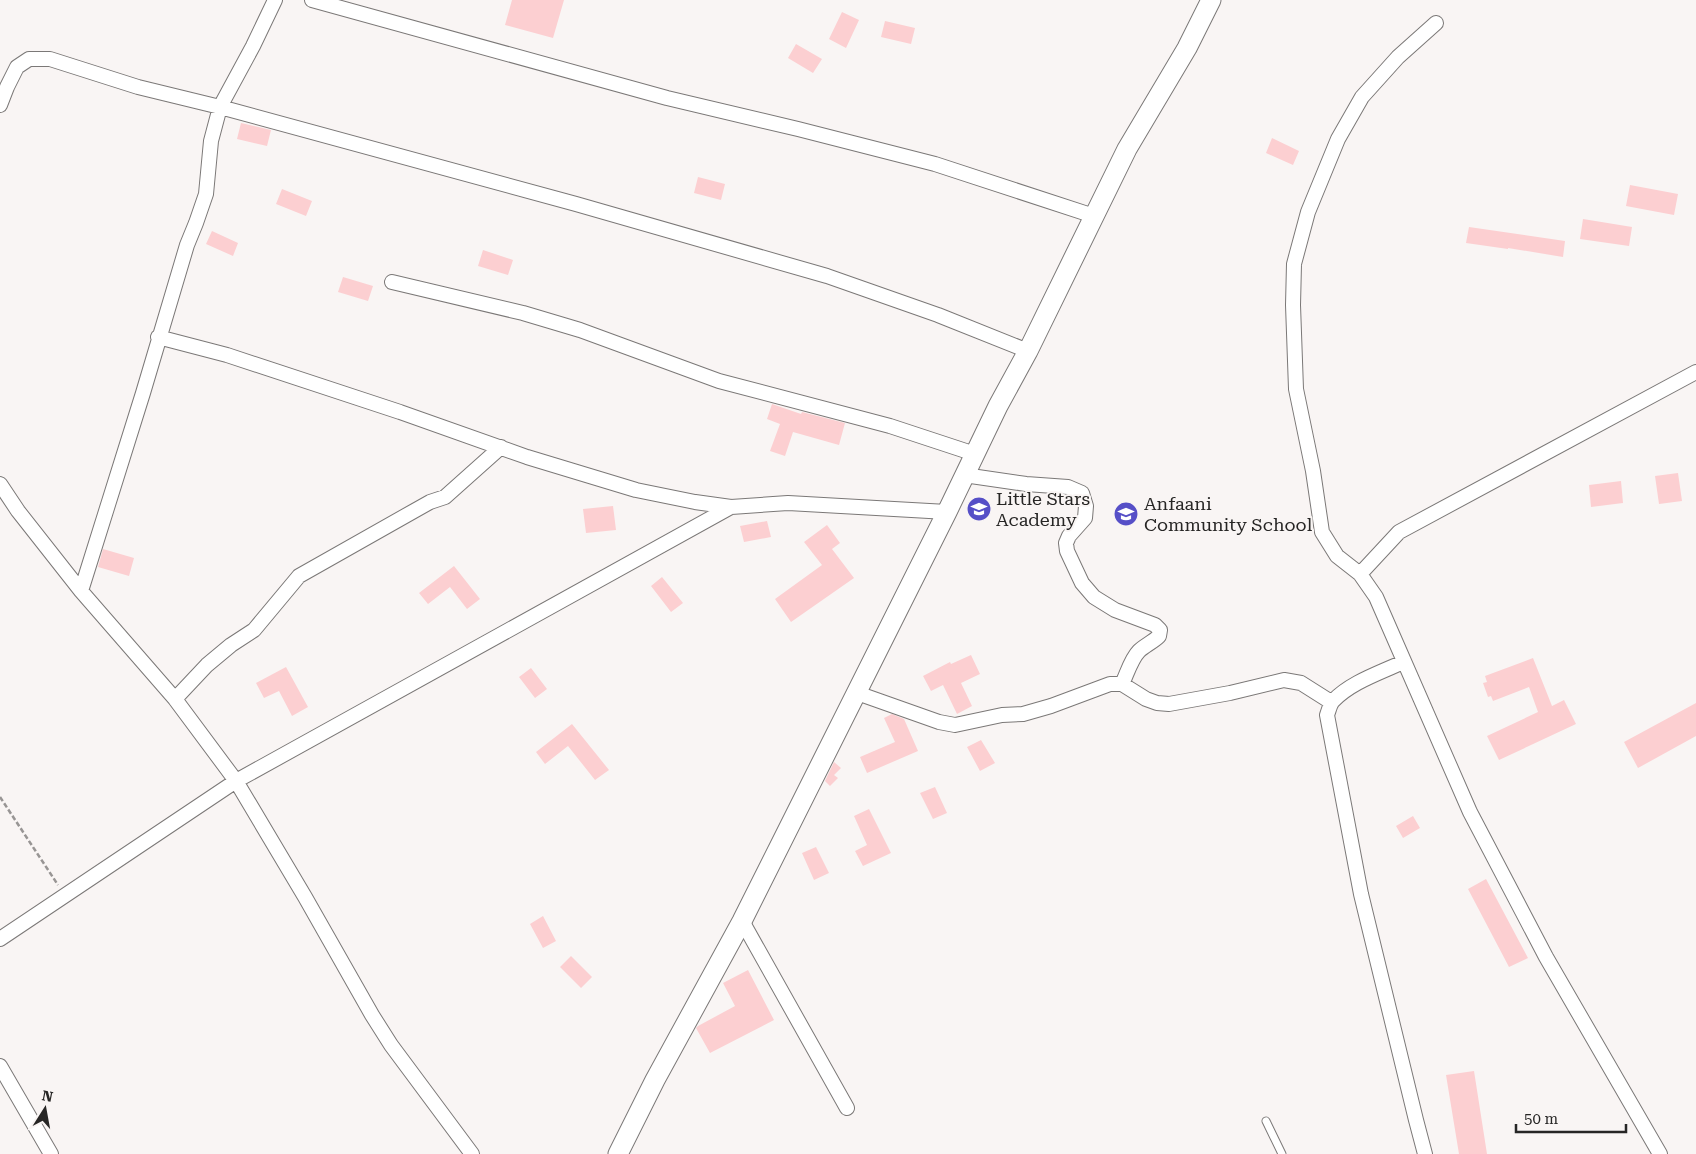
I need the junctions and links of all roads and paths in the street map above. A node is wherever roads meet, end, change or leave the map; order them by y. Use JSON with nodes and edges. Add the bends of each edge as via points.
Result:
{"nodes":[{"id":1,"x":275,"y":0,"type":"edge"},
{"id":2,"x":312,"y":0,"type":"edge"},
{"id":3,"x":1211,"y":0,"type":"edge"},
{"id":4,"x":1436,"y":23,"type":"dead end"},
{"id":5,"x":0,"y":105,"type":"edge"},
{"id":6,"x":220,"y":107,"type":"junction"},
{"id":7,"x":1094,"y":216,"type":"junction"},
{"id":8,"x":392,"y":282,"type":"dead end"},
{"id":9,"x":158,"y":337,"type":"junction"},
{"id":10,"x":1028,"y":351,"type":"junction"},
{"id":11,"x":1696,"y":372,"type":"edge"},
{"id":12,"x":501,"y":447,"type":"junction"},
{"id":13,"x":974,"y":454,"type":"junction"},
{"id":14,"x":964,"y":475,"type":"junction"},
{"id":15,"x":0,"y":484,"type":"edge"},
{"id":16,"x":731,"y":507,"type":"junction"},
{"id":17,"x":947,"y":512,"type":"junction"},
{"id":18,"x":1360,"y":574,"type":"junction"},
{"id":19,"x":81,"y":591,"type":"junction"},
{"id":20,"x":1403,"y":662,"type":"junction"},
{"id":21,"x":1122,"y":684,"type":"junction"},
{"id":22,"x":857,"y":693,"type":"junction"},
{"id":23,"x":175,"y":699,"type":"junction"},
{"id":24,"x":1331,"y":702,"type":"junction"},
{"id":25,"x":236,"y":781,"type":"junction"},
{"id":26,"x":0,"y":797,"type":"edge"},
{"id":27,"x":65,"y":896,"type":"junction"},
{"id":28,"x":742,"y":921,"type":"junction"},
{"id":29,"x":0,"y":939,"type":"edge"},
{"id":30,"x":0,"y":1066,"type":"edge"},
{"id":31,"x":847,"y":1108,"type":"dead end"},
{"id":32,"x":1266,"y":1121,"type":"dead end"},
{"id":33,"x":51,"y":1154,"type":"edge"},
{"id":34,"x":472,"y":1154,"type":"edge"},
{"id":35,"x":618,"y":1154,"type":"edge"},
{"id":36,"x":1282,"y":1154,"type":"edge"},
{"id":37,"x":1426,"y":1154,"type":"edge"},
{"id":38,"x":1660,"y":1154,"type":"edge"}],
"edges":[{"from":1,"to":6,"type":"street"},
{"from":2,"to":7,"type":"street","via":[[667,98],[935,164]]},
{"from":3,"to":7,"type":"street","via":[[1187,48],[1126,149]]},
{"from":4,"to":18,"type":"street","via":[[1398,57],[1362,97],[1338,138],[1308,212],[1294,264],[1296,389],[1322,532],[1337,556]]},
{"from":5,"to":6,"type":"street","via":[[17,68],[29,59],[50,59],[138,87]]},
{"from":6,"to":9,"type":"street","via":[[211,141],[206,194]]},
{"from":6,"to":10,"type":"street","via":[[827,276]]},
{"from":7,"to":10,"type":"street"},
{"from":8,"to":13,"type":"street","via":[[523,313],[589,333],[719,381],[890,426]]},
{"from":9,"to":12,"type":"street","via":[[227,355]]},
{"from":9,"to":19,"type":"street"},
{"from":10,"to":13,"type":"street"},
{"from":11,"to":18,"type":"street","via":[[1399,532]]},
{"from":12,"to":16,"type":"street","via":[[636,490]]},
{"from":12,"to":23,"type":"street","via":[[445,497],[430,502],[299,576],[254,630],[207,665]]},
{"from":13,"to":14,"type":"street"},
{"from":14,"to":17,"type":"street"},
{"from":14,"to":21,"type":"street","via":[[1068,487],[1082,493],[1085,518],[1066,543],[1082,583],[1094,597],[1115,610],[1156,625],[1160,630],[1151,644],[1140,650]]},
{"from":15,"to":19,"type":"street"},
{"from":16,"to":17,"type":"street","via":[[788,503]]},
{"from":16,"to":25,"type":"street"},
{"from":17,"to":22,"type":"street"},
{"from":18,"to":20,"type":"street","via":[[1376,597]]},
{"from":19,"to":23,"type":"street"},
{"from":20,"to":24,"type":"street","via":[[1358,683]]},
{"from":20,"to":38,"type":"street","via":[[1470,812],[1546,957]]},
{"from":21,"to":22,"type":"street","via":[[1110,684],[1023,714],[955,725]]},
{"from":21,"to":24,"type":"street","via":[[1146,700],[1169,704],[1284,680],[1301,683]]},
{"from":22,"to":28,"type":"street"},
{"from":23,"to":25,"type":"street"},
{"from":24,"to":37,"type":"street","via":[[1327,715],[1361,894]]},
{"from":25,"to":27,"type":"street"},
{"from":25,"to":34,"type":"street","via":[[372,1016]]},
{"from":26,"to":27,"type":"path"},
{"from":27,"to":29,"type":"street"},
{"from":28,"to":31,"type":"street"},
{"from":28,"to":35,"type":"street","via":[[654,1080]]},
{"from":30,"to":33,"type":"street"},
{"from":32,"to":36,"type":"lane"}]}
